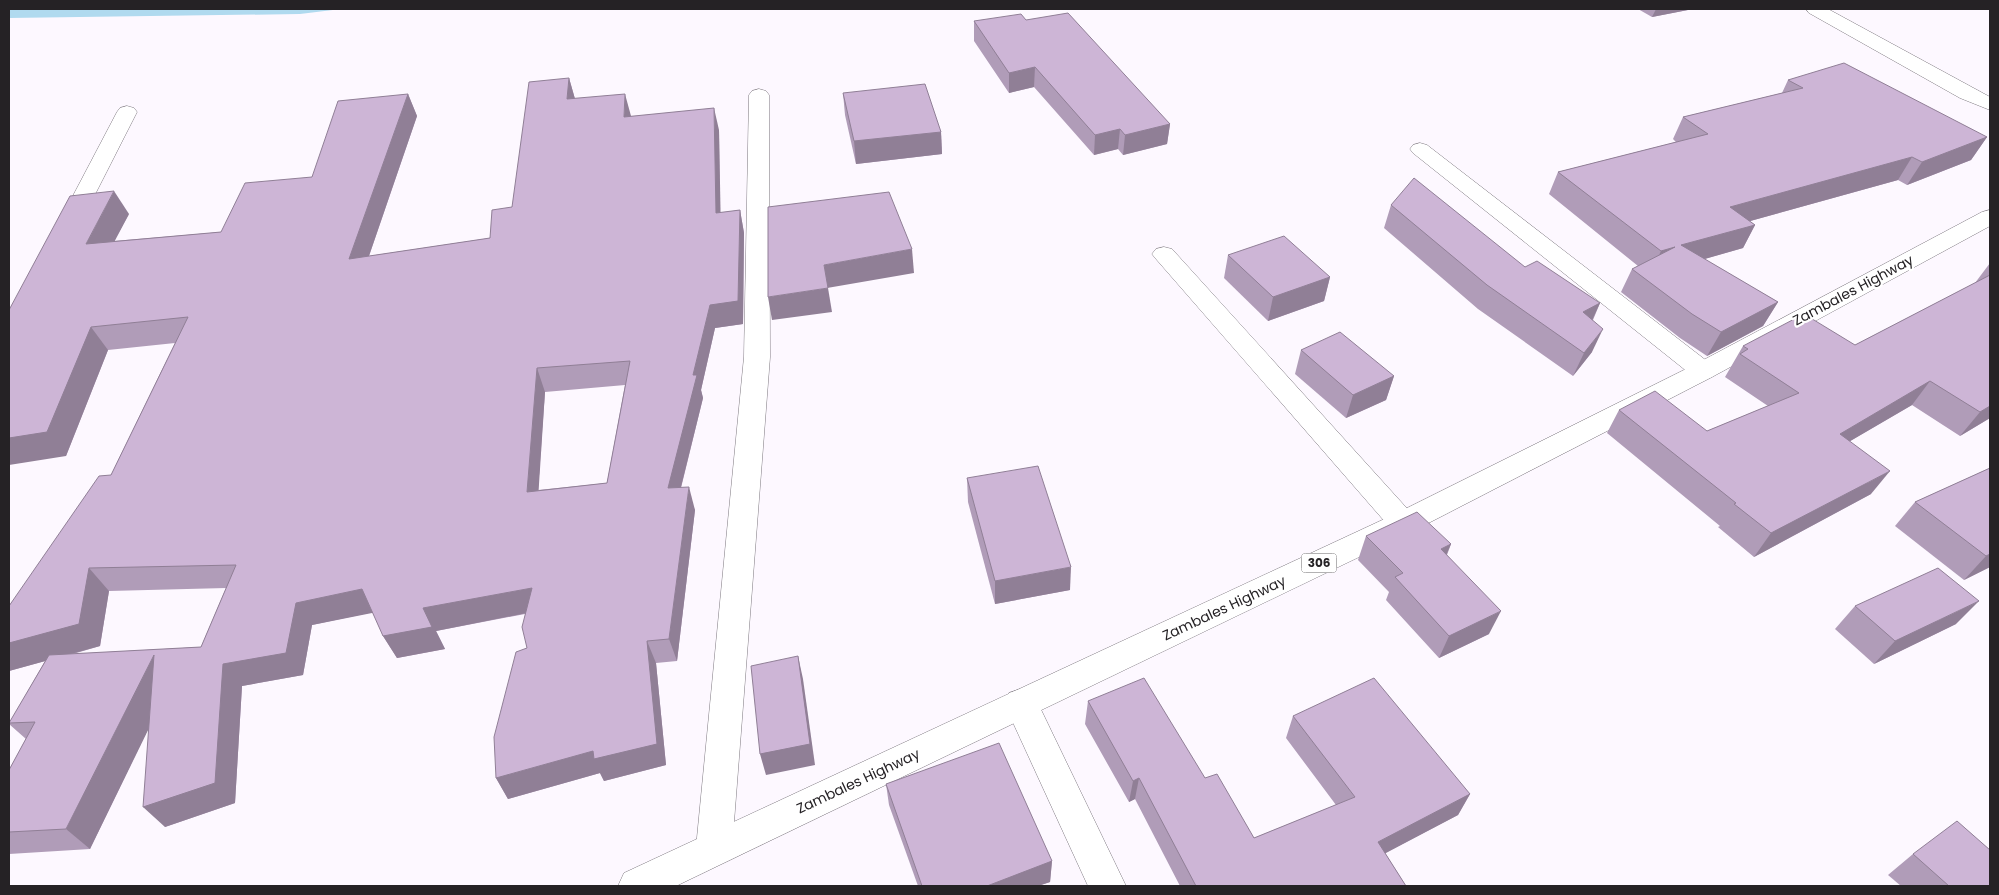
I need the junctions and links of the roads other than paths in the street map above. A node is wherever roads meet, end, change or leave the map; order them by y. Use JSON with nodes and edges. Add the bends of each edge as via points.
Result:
{"nodes":[{"id":1,"x":1815,"y":9,"type":"edge"},
{"id":2,"x":759,"y":95,"type":"dead end"},
{"id":3,"x":1990,"y":104,"type":"edge"},
{"id":4,"x":127,"y":112,"type":"dead end"},
{"id":5,"x":1420,"y":148,"type":"dead end"},
{"id":6,"x":1990,"y":217,"type":"edge"},
{"id":7,"x":59,"y":244,"type":"edge"},
{"id":8,"x":1164,"y":254,"type":"dead end"},
{"id":9,"x":1703,"y":371,"type":"junction"},
{"id":10,"x":1403,"y":523,"type":"junction"},
{"id":11,"x":1021,"y":704,"type":"junction"},
{"id":12,"x":714,"y":848,"type":"junction"},
{"id":13,"x":638,"y":886,"type":"edge"},
{"id":14,"x":1107,"y":886,"type":"edge"}],
"edges":[{"from":1,"to":3,"type":"street","via":[[1966,94]]},
{"from":2,"to":12,"type":"street","via":[[757,357]]},
{"from":4,"to":7,"type":"street"},
{"from":5,"to":9,"type":"street"},
{"from":6,"to":9,"type":"street","name":"Zambales Highway","number":"306"},
{"from":8,"to":10,"type":"street"},
{"from":9,"to":10,"type":"street","name":"Zambales Highway","number":"306"},
{"from":10,"to":11,"type":"street","name":"Zambales Highway","number":"306"},
{"from":11,"to":12,"type":"street","name":"Zambales Highway","number":"306"},
{"from":11,"to":14,"type":"street"},
{"from":12,"to":13,"type":"street","name":"Zambales Highway","number":"306"}]}
